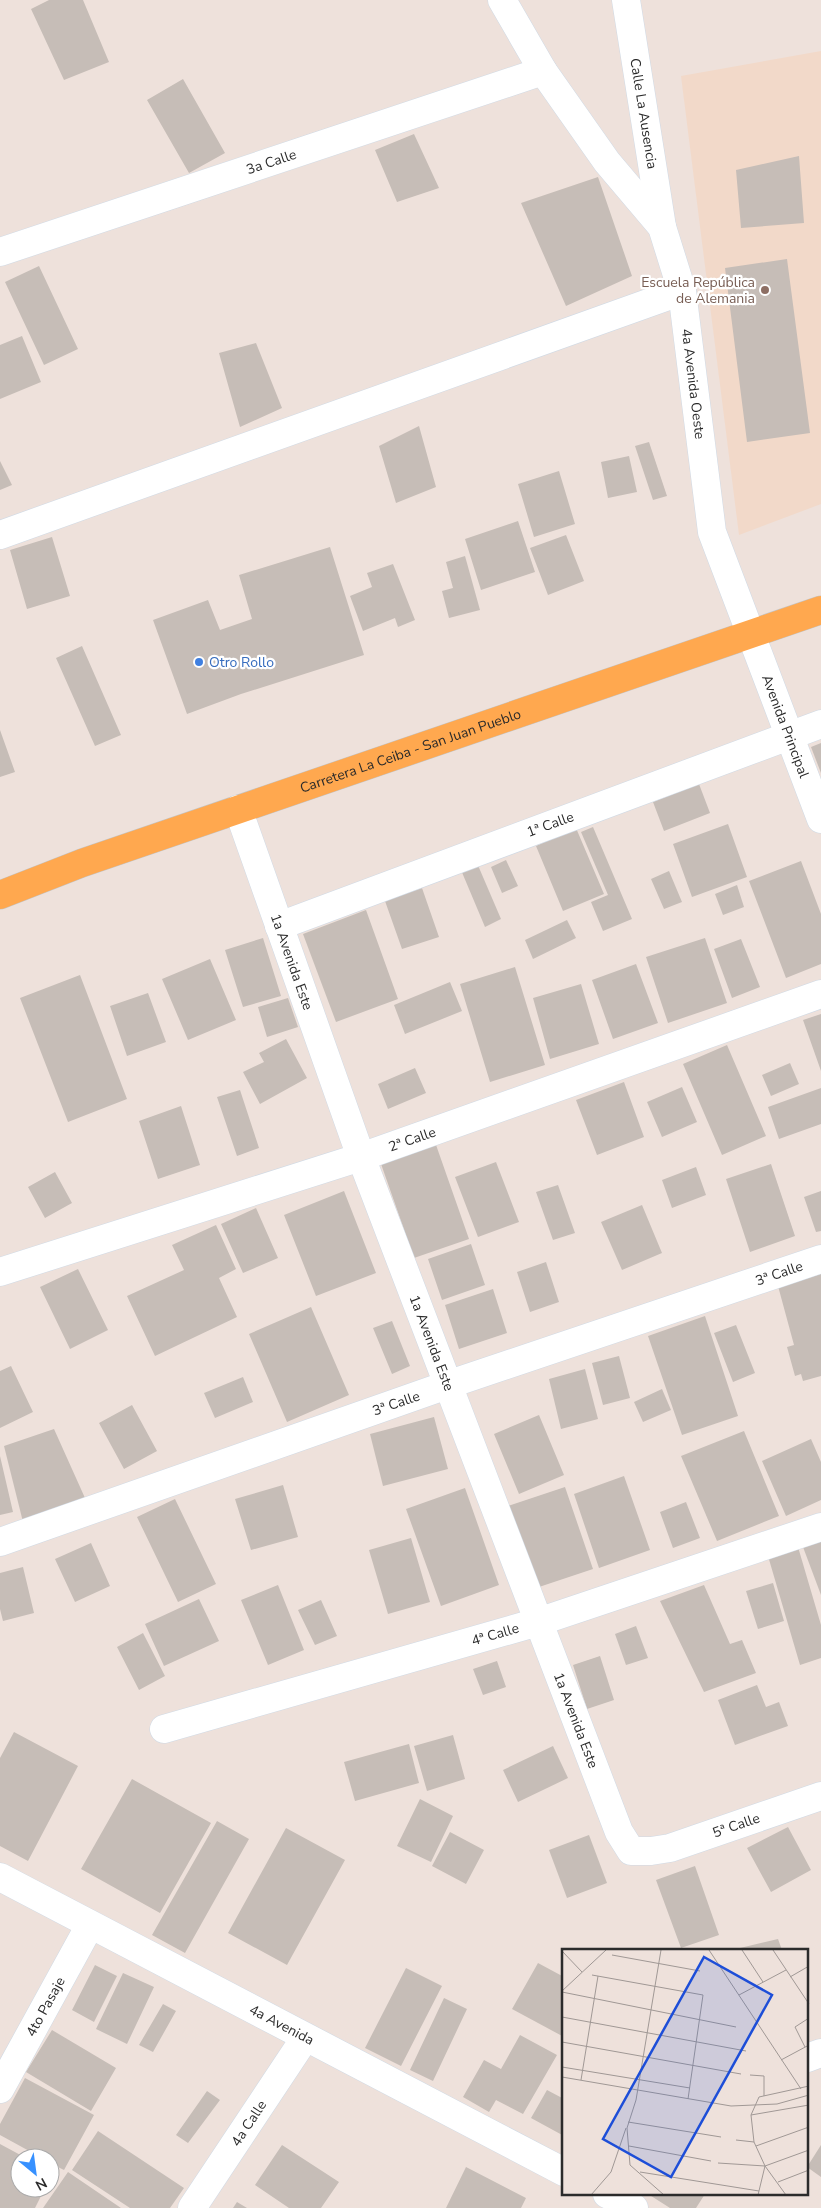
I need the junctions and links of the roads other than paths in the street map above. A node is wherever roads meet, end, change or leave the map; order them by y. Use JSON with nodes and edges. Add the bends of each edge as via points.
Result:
{"nodes":[{"id":1,"x":502,"y":0,"type":"edge"},
{"id":2,"x":626,"y":0,"type":"edge"},
{"id":3,"x":542,"y":71,"type":"junction"},
{"id":4,"x":662,"y":227,"type":"junction"},
{"id":5,"x":0,"y":252,"type":"edge"},
{"id":6,"x":682,"y":291,"type":"junction"},
{"id":7,"x":0,"y":535,"type":"edge"},
{"id":8,"x":821,"y":610,"type":"edge"},
{"id":9,"x":751,"y":634,"type":"junction"},
{"id":10,"x":821,"y":724,"type":"edge"},
{"id":11,"x":788,"y":735,"type":"junction"},
{"id":12,"x":238,"y":809,"type":"junction"},
{"id":13,"x":821,"y":819,"type":"edge"},
{"id":14,"x":0,"y":894,"type":"edge"},
{"id":15,"x":279,"y":926,"type":"junction"},
{"id":16,"x":821,"y":994,"type":"edge"},
{"id":17,"x":361,"y":1157,"type":"junction"},
{"id":18,"x":821,"y":1259,"type":"edge"},
{"id":19,"x":0,"y":1272,"type":"edge"},
{"id":20,"x":447,"y":1385,"type":"junction"},
{"id":21,"x":821,"y":1527,"type":"edge"},
{"id":22,"x":0,"y":1542,"type":"edge"},
{"id":23,"x":538,"y":1622,"type":"junction"},
{"id":24,"x":164,"y":1729,"type":"dead end"},
{"id":25,"x":821,"y":1796,"type":"edge"},
{"id":26,"x":651,"y":1851,"type":"joint"},
{"id":27,"x":0,"y":1877,"type":"edge"},
{"id":28,"x":90,"y":1925,"type":"junction"},
{"id":29,"x":305,"y":2038,"type":"junction"},
{"id":30,"x":821,"y":2053,"type":"edge"},
{"id":31,"x":808,"y":2058,"type":"edge"},
{"id":32,"x":0,"y":2089,"type":"edge"},
{"id":33,"x":562,"y":2171,"type":"edge"},
{"id":34,"x":611,"y":2196,"type":"edge"},
{"id":35,"x":192,"y":2208,"type":"edge"},
{"id":36,"x":634,"y":2208,"type":"edge"}],
"edges":[{"from":1,"to":3,"type":"street","name":"4a Avenida Oeste"},
{"from":2,"to":4,"type":"street","name":"Calle La Ausencia"},
{"from":3,"to":4,"type":"street","name":"4a Avenida Oeste","via":[[607,162]]},
{"from":3,"to":5,"type":"street","name":"3a Calle"},
{"from":4,"to":6,"type":"street","name":"4a Avenida Oeste"},
{"from":6,"to":7,"type":"street"},
{"from":6,"to":9,"type":"street","name":"4a Avenida Oeste","via":[[712,532]]},
{"from":8,"to":9,"type":"main road","name":"Carretera La Ceiba - San Juan Pueblo"},
{"from":9,"to":11,"type":"street","name":"Avenida Principal"},
{"from":9,"to":12,"type":"main road","name":"Carretera La Ceiba - San Juan Pueblo"},
{"from":10,"to":11,"type":"street","name":"1ª Calle"},
{"from":11,"to":13,"type":"street","name":"Avenida Principal"},
{"from":11,"to":15,"type":"street","name":"1ª Calle"},
{"from":12,"to":14,"type":"main road","name":"Carretera La Ceiba - San Juan Pueblo"},
{"from":12,"to":15,"type":"street","name":"1a Avenida Este"},
{"from":15,"to":17,"type":"street","name":"1a Avenida Este"},
{"from":16,"to":17,"type":"street","name":"2ª Calle"},
{"from":17,"to":19,"type":"street","name":"2ª Calle"},
{"from":17,"to":20,"type":"street","name":"1a Avenida Este"},
{"from":18,"to":20,"type":"street","name":"3ª Calle"},
{"from":20,"to":22,"type":"street","name":"3ª Calle"},
{"from":20,"to":23,"type":"street","name":"1a Avenida Este"},
{"from":21,"to":23,"type":"street","name":"4ª Calle"},
{"from":23,"to":24,"type":"street","name":"4ª Calle"},
{"from":23,"to":26,"type":"street","name":"1a Avenida Este","via":[[619,1832],[631,1851]]},
{"from":25,"to":26,"type":"street","name":"5ª Calle","via":[[670,1848]]},
{"from":27,"to":28,"type":"street","name":"4a Avenida"},
{"from":28,"to":29,"type":"street","name":"4a Avenida"},
{"from":28,"to":32,"type":"street","name":"4to Pasaje"},
{"from":29,"to":33,"type":"street","name":"4a Avenida"},
{"from":29,"to":35,"type":"street","name":"4a Calle"},
{"from":30,"to":31,"type":"street"},
{"from":34,"to":36,"type":"street"}]}
